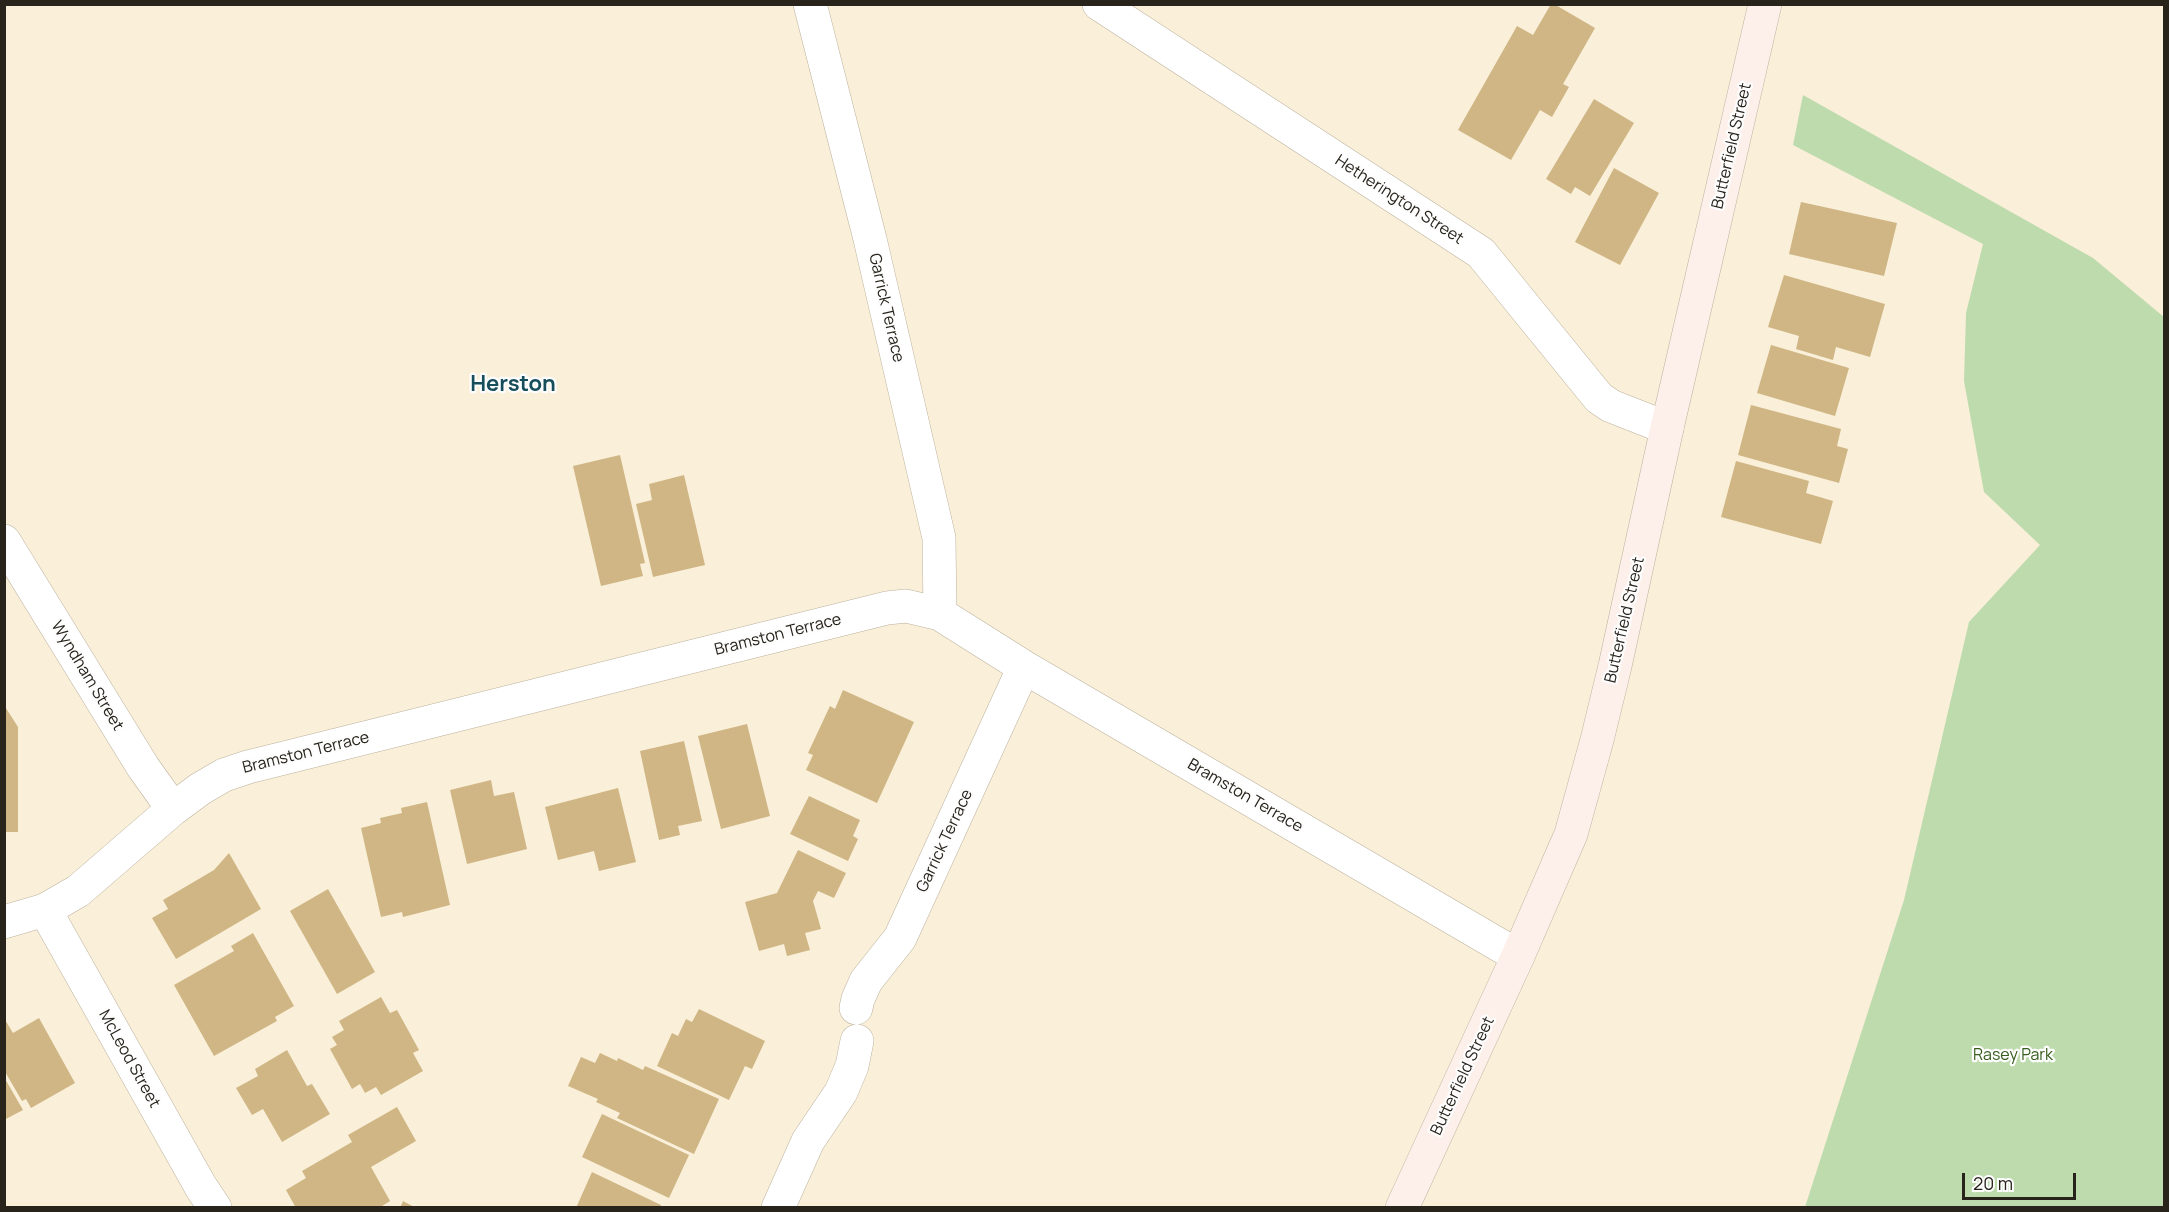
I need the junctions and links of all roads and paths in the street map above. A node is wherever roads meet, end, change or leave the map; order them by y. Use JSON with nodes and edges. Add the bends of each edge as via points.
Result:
{"nodes":[{"id":1,"x":810,"y":4,"type":"edge"},
{"id":2,"x":1099,"y":4,"type":"edge"},
{"id":3,"x":1765,"y":4,"type":"edge"},
{"id":4,"x":1667,"y":428,"type":"junction"},
{"id":5,"x":4,"y":541,"type":"edge"},
{"id":6,"x":940,"y":614,"type":"junction"},
{"id":7,"x":1024,"y":667,"type":"junction"},
{"id":8,"x":173,"y":808,"type":"junction"},
{"id":9,"x":45,"y":910,"type":"junction"},
{"id":10,"x":4,"y":922,"type":"edge"},
{"id":11,"x":1518,"y":956,"type":"junction"},
{"id":12,"x":856,"y":1008,"type":"dead end"},
{"id":13,"x":857,"y":1041,"type":"dead end"},
{"id":14,"x":215,"y":1208,"type":"edge"},
{"id":15,"x":778,"y":1208,"type":"edge"},
{"id":16,"x":1402,"y":1208,"type":"edge"}],
"edges":[{"from":1,"to":6,"type":"street","name":"Garrick Terrace","via":[[870,239],[939,538]]},
{"from":2,"to":4,"type":"street","name":"Hetherington Street","via":[[1481,253],[1599,398]]},
{"from":3,"to":4,"type":"street","name":"Butterfield Street"},
{"from":4,"to":11,"type":"street","name":"Butterfield Street","via":[[1582,796],[1571,834]]},
{"from":5,"to":8,"type":"street","name":"Wyndham Street","via":[[143,767]]},
{"from":6,"to":7,"type":"street","name":"Bramston Terrace"},
{"from":6,"to":8,"type":"street","name":"Bramston Terrace","via":[[906,606],[887,608],[248,767],[224,775]]},
{"from":7,"to":11,"type":"street","name":"Bramston Terrace"},
{"from":7,"to":12,"type":"street","name":"Garrick Terrace","via":[[900,938],[866,981]]},
{"from":8,"to":9,"type":"street","name":"Bramston Terrace","via":[[78,891]]},
{"from":9,"to":10,"type":"street","name":"Bramston Terrace"},
{"from":9,"to":14,"type":"street","name":"McLeod Street"},
{"from":11,"to":16,"type":"street","name":"Butterfield Street"},
{"from":13,"to":15,"type":"street","via":[[841,1092],[808,1141]]}]}
